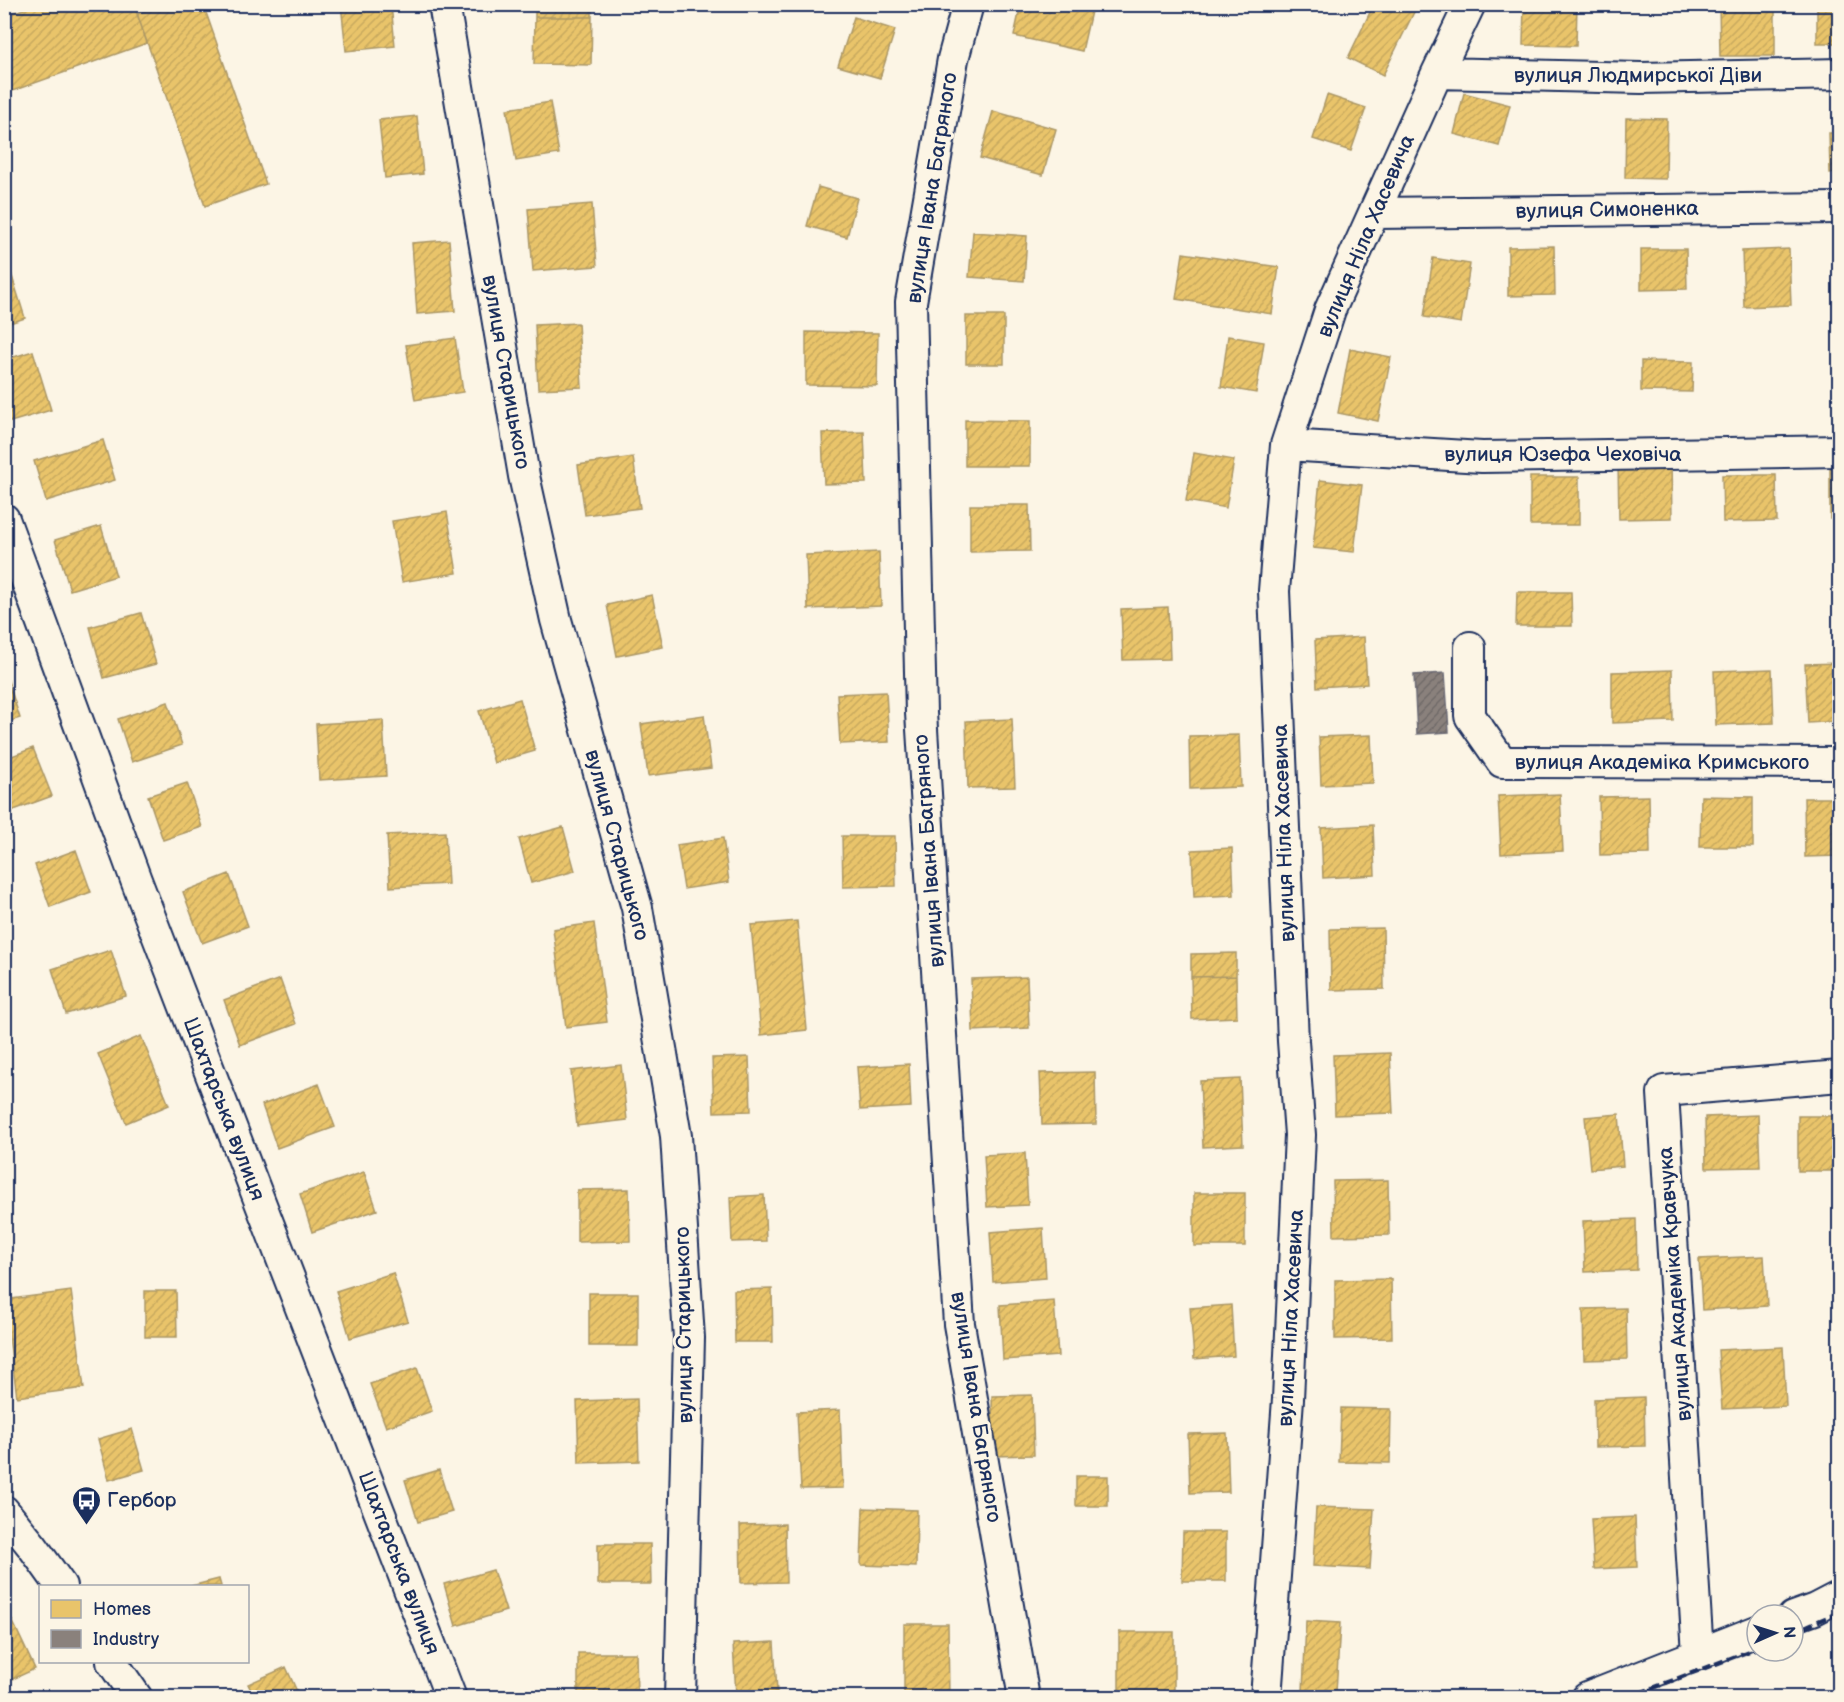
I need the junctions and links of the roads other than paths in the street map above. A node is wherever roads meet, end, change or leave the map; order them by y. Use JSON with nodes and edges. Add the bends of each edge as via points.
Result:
{"nodes":[{"id":1,"x":444,"y":4,"type":"edge"},
{"id":2,"x":968,"y":4,"type":"edge"},
{"id":3,"x":1470,"y":4,"type":"edge"},
{"id":4,"x":1437,"y":73,"type":"junction"},
{"id":5,"x":1839,"y":74,"type":"edge"},
{"id":6,"x":1839,"y":208,"type":"edge"},
{"id":7,"x":1375,"y":213,"type":"junction"},
{"id":8,"x":1286,"y":445,"type":"junction"},
{"id":9,"x":1839,"y":451,"type":"edge"},
{"id":10,"x":4,"y":519,"type":"edge"},
{"id":11,"x":1470,"y":647,"type":"dead end"},
{"id":12,"x":1839,"y":763,"type":"edge"},
{"id":13,"x":1839,"y":1076,"type":"edge"},
{"id":14,"x":4,"y":1511,"type":"edge"},
{"id":15,"x":60,"y":1585,"type":"edge"},
{"id":16,"x":1839,"y":1596,"type":"edge"},
{"id":17,"x":1805,"y":1613,"type":"edge"},
{"id":18,"x":1745,"y":1636,"type":"edge"},
{"id":19,"x":1698,"y":1654,"type":"junction"},
{"id":20,"x":113,"y":1663,"type":"edge"},
{"id":21,"x":136,"y":1698,"type":"edge"},
{"id":22,"x":451,"y":1698,"type":"edge"},
{"id":23,"x":680,"y":1698,"type":"edge"},
{"id":24,"x":1024,"y":1698,"type":"edge"},
{"id":25,"x":1266,"y":1698,"type":"edge"},
{"id":26,"x":1587,"y":1698,"type":"edge"}],
"edges":[{"from":1,"to":23,"type":"street","name":"вулиця Старицького","via":[[524,476],[556,620],[637,908],[676,1136],[688,1338]]},
{"from":2,"to":24,"type":"street","name":"вулиця Івана Багряного","via":[[953,59],[911,302],[921,713],[959,1324]]},
{"from":3,"to":4,"type":"street","name":"вулиця Ніла Хасевича"},
{"from":4,"to":5,"type":"street","name":"вулиця Людмирської Діви","via":[[1641,78]]},
{"from":4,"to":7,"type":"street","name":"вулиця Ніла Хасевича"},
{"from":6,"to":7,"type":"street","name":"вулиця Симоненка"},
{"from":7,"to":8,"type":"street","name":"вулиця Ніла Хасевича","via":[[1330,310]]},
{"from":8,"to":9,"type":"street","name":"вулиця Юзефа Чеховіча","via":[[1482,457]]},
{"from":8,"to":25,"type":"street","name":"вулиця Ніла Хасевича","via":[[1274,591],[1300,1135],[1288,1399]]},
{"from":10,"to":22,"type":"street","name":"Шахтарська вулиця","via":[[136,880]]},
{"from":11,"to":12,"type":"street","name":"вулиця Академіка Кримського","via":[[1470,716],[1502,762]]},
{"from":13,"to":19,"type":"street","name":"вулиця Академіка Кравчука","via":[[1663,1093]]},
{"from":14,"to":15,"type":"street"},
{"from":16,"to":17,"type":"street"},
{"from":18,"to":19,"type":"street"},
{"from":19,"to":26,"type":"street"},
{"from":20,"to":21,"type":"street"}]}
